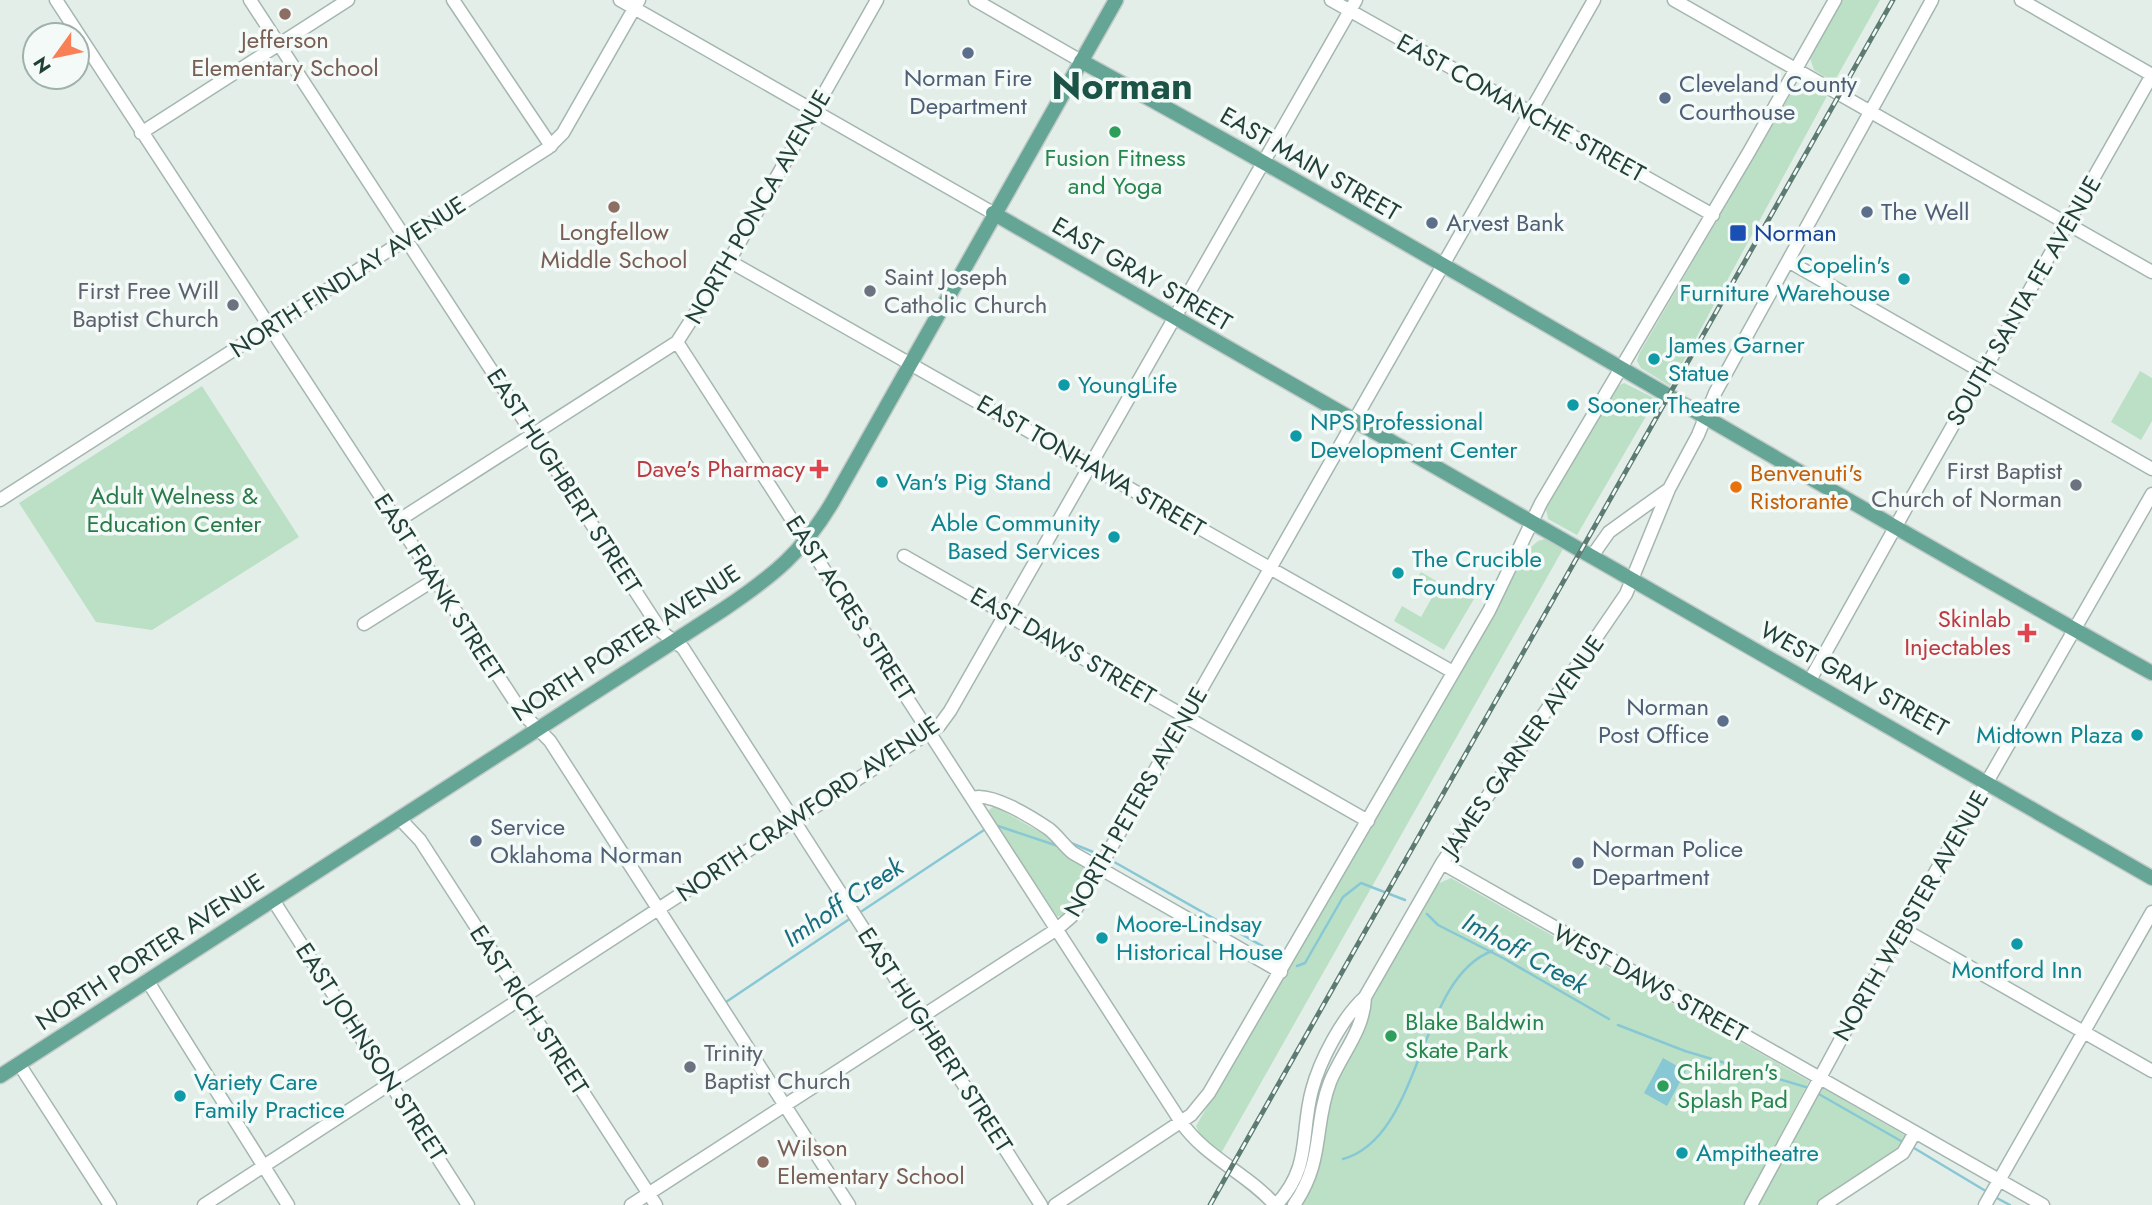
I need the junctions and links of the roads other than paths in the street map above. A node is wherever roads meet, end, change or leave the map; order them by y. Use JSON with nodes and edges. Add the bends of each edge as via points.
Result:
{"nodes":[{"id":1,"x":55,"y":0,"type":"edge"},
{"id":2,"x":250,"y":0,"type":"edge"},
{"id":3,"x":348,"y":0,"type":"edge"},
{"id":4,"x":453,"y":0,"type":"edge"},
{"id":5,"x":620,"y":0,"type":"edge"},
{"id":6,"x":877,"y":0,"type":"edge"},
{"id":7,"x":975,"y":0,"type":"edge"},
{"id":8,"x":1116,"y":0,"type":"edge"},
{"id":9,"x":1331,"y":0,"type":"edge"},
{"id":10,"x":1594,"y":0,"type":"edge"},
{"id":11,"x":1674,"y":0,"type":"edge"},
{"id":12,"x":1835,"y":0,"type":"edge"},
{"id":13,"x":1932,"y":0,"type":"edge"},
{"id":14,"x":2021,"y":0,"type":"edge"},
{"id":15,"x":636,"y":4,"type":"edge"},
{"id":16,"x":1353,"y":6,"type":"edge"},
{"id":17,"x":279,"y":45,"type":"junction"},
{"id":18,"x":1081,"y":61,"type":"junction"},
{"id":19,"x":1797,"y":69,"type":"junction"},
{"id":20,"x":2152,"y":75,"type":"edge"},
{"id":21,"x":814,"y":111,"type":"junction"},
{"id":22,"x":1871,"y":111,"type":"junction"},
{"id":23,"x":1530,"y":113,"type":"junction"},
{"id":24,"x":141,"y":133,"type":"junction"},
{"id":25,"x":551,"y":146,"type":"junction"},
{"id":26,"x":1263,"y":161,"type":"junction"},
{"id":27,"x":993,"y":213,"type":"junction"},
{"id":28,"x":1713,"y":215,"type":"junction"},
{"id":29,"x":2067,"y":223,"type":"junction"},
{"id":30,"x":406,"y":240,"type":"junction"},
{"id":31,"x":730,"y":261,"type":"junction"},
{"id":32,"x":1788,"y":261,"type":"junction"},
{"id":33,"x":1441,"y":267,"type":"junction"},
{"id":34,"x":2152,"y":272,"type":"edge"},
{"id":35,"x":1174,"y":319,"type":"junction"},
{"id":36,"x":269,"y":327,"type":"junction"},
{"id":37,"x":677,"y":342,"type":"junction"},
{"id":38,"x":910,"y":362,"type":"junction"},
{"id":39,"x":1620,"y":369,"type":"junction"},
{"id":40,"x":1982,"y":373,"type":"junction"},
{"id":41,"x":1705,"y":418,"type":"junction"},
{"id":42,"x":1353,"y":421,"type":"junction"},
{"id":43,"x":535,"y":436,"type":"junction"},
{"id":44,"x":1090,"y":466,"type":"junction"},
{"id":45,"x":2152,"y":469,"type":"edge"},
{"id":46,"x":1669,"y":489,"type":"junction"},
{"id":47,"x":2,"y":493,"type":"edge"},
{"id":48,"x":2152,"y":494,"type":"edge"},
{"id":49,"x":1533,"y":521,"type":"junction"},
{"id":50,"x":396,"y":522,"type":"junction"},
{"id":51,"x":1895,"y":526,"type":"junction"},
{"id":52,"x":807,"y":542,"type":"junction"},
{"id":53,"x":904,"y":556,"type":"dead end"},
{"id":54,"x":1592,"y":556,"type":"junction"},
{"id":55,"x":1270,"y":568,"type":"junction"},
{"id":56,"x":434,"y":580,"type":"junction"},
{"id":57,"x":1633,"y":580,"type":"junction"},
{"id":58,"x":1005,"y":613,"type":"junction"},
{"id":59,"x":364,"y":624,"type":"dead end"},
{"id":60,"x":2073,"y":629,"type":"junction"},
{"id":61,"x":673,"y":640,"type":"junction"},
{"id":62,"x":1453,"y":672,"type":"junction"},
{"id":63,"x":2152,"y":673,"type":"edge"},
{"id":64,"x":1810,"y":680,"type":"junction"},
{"id":65,"x":1186,"y":716,"type":"junction"},
{"id":66,"x":537,"y":727,"type":"junction"},
{"id":67,"x":930,"y":733,"type":"junction"},
{"id":68,"x":1988,"y":781,"type":"junction"},
{"id":69,"x":972,"y":798,"type":"junction"},
{"id":70,"x":399,"y":818,"type":"junction"},
{"id":71,"x":795,"y":820,"type":"junction"},
{"id":72,"x":1368,"y":821,"type":"junction"},
{"id":73,"x":1105,"y":860,"type":"junction"},
{"id":74,"x":1442,"y":863,"type":"junction"},
{"id":75,"x":2152,"y":878,"type":"edge"},
{"id":76,"x":273,"y":900,"type":"junction"},
{"id":77,"x":658,"y":909,"type":"junction"},
{"id":78,"x":2152,"y":912,"type":"edge"},
{"id":79,"x":1057,"y":929,"type":"junction"},
{"id":80,"x":1903,"y":929,"type":"junction"},
{"id":81,"x":1281,"y":972,"type":"junction"},
{"id":82,"x":147,"y":980,"type":"junction"},
{"id":83,"x":1365,"y":997,"type":"junction"},
{"id":84,"x":522,"y":999,"type":"junction"},
{"id":85,"x":920,"y":1017,"type":"junction"},
{"id":86,"x":2083,"y":1033,"type":"junction"},
{"id":87,"x":19,"y":1064,"type":"junction"},
{"id":88,"x":2152,"y":1071,"type":"edge"},
{"id":89,"x":0,"y":1076,"type":"edge"},
{"id":90,"x":1819,"y":1079,"type":"junction"},
{"id":91,"x":391,"y":1084,"type":"junction"},
{"id":92,"x":785,"y":1105,"type":"junction"},
{"id":93,"x":1181,"y":1122,"type":"junction"},
{"id":94,"x":1914,"y":1134,"type":"junction"},
{"id":95,"x":263,"y":1166,"type":"junction"},
{"id":96,"x":1991,"y":1194,"type":"edge"},
{"id":97,"x":652,"y":1199,"type":"edge"},
{"id":98,"x":110,"y":1205,"type":"edge"},
{"id":99,"x":204,"y":1205,"type":"edge"},
{"id":100,"x":288,"y":1205,"type":"edge"},
{"id":101,"x":468,"y":1205,"type":"edge"},
{"id":102,"x":631,"y":1205,"type":"edge"},
{"id":103,"x":849,"y":1205,"type":"edge"},
{"id":104,"x":1041,"y":1205,"type":"edge"},
{"id":105,"x":1055,"y":1205,"type":"edge"},
{"id":106,"x":1275,"y":1205,"type":"edge"},
{"id":107,"x":1294,"y":1205,"type":"edge"},
{"id":108,"x":1751,"y":1205,"type":"edge"},
{"id":109,"x":1824,"y":1205,"type":"edge"},
{"id":110,"x":2043,"y":1205,"type":"edge"}],
"edges":[{"from":1,"to":24,"type":"street","name":"EAST FRANK STREET"},
{"from":2,"to":17,"type":"street","name":"EAST HUGHBERT STREET"},
{"from":3,"to":17,"type":"street"},
{"from":4,"to":25,"type":"street"},
{"from":5,"to":15,"type":"street","name":"EAST GRAY STREET"},
{"from":6,"to":21,"type":"street","name":"NORTH PONCA AVENUE"},
{"from":7,"to":18,"type":"street","name":"EAST MAIN STREET"},
{"from":8,"to":18,"type":"main road","name":"NORTH PORTER AVENUE"},
{"from":9,"to":16,"type":"street","name":"EAST COMANCHE STREET"},
{"from":10,"to":23,"type":"street","name":"NORTH PETERS AVENUE"},
{"from":11,"to":19,"type":"street"},
{"from":12,"to":19,"type":"street"},
{"from":13,"to":22,"type":"street","name":"JAMES GARNER AVENUE"},
{"from":14,"to":20,"type":"street"},
{"from":15,"to":21,"type":"street","name":"EAST GRAY STREET"},
{"from":15,"to":25,"type":"street","name":"NORTH FINDLAY AVENUE","via":[[563,133]]},
{"from":16,"to":23,"type":"street","name":"EAST COMANCHE STREET"},
{"from":16,"to":26,"type":"street","name":"NORTH CRAWFORD AVENUE"},
{"from":17,"to":24,"type":"street"},
{"from":17,"to":30,"type":"street","name":"EAST HUGHBERT STREET"},
{"from":18,"to":26,"type":"main road","name":"EAST MAIN STREET"},
{"from":18,"to":27,"type":"main road","name":"NORTH PORTER AVENUE"},
{"from":19,"to":22,"type":"street"},
{"from":19,"to":28,"type":"street"},
{"from":20,"to":29,"type":"street","name":"SOUTH SANTA FE AVENUE"},
{"from":21,"to":27,"type":"street","name":"EAST GRAY STREET"},
{"from":21,"to":31,"type":"street","name":"NORTH PONCA AVENUE"},
{"from":22,"to":29,"type":"street"},
{"from":22,"to":32,"type":"street","name":"JAMES GARNER AVENUE"},
{"from":23,"to":28,"type":"street","name":"EAST COMANCHE STREET"},
{"from":23,"to":33,"type":"street","name":"NORTH PETERS AVENUE"},
{"from":24,"to":36,"type":"street","name":"EAST FRANK STREET"},
{"from":25,"to":30,"type":"street","name":"NORTH FINDLAY AVENUE"},
{"from":26,"to":33,"type":"main road","name":"EAST MAIN STREET"},
{"from":26,"to":35,"type":"street","name":"NORTH CRAWFORD AVENUE"},
{"from":27,"to":35,"type":"main road","name":"EAST GRAY STREET"},
{"from":27,"to":38,"type":"main road","name":"NORTH PORTER AVENUE"},
{"from":28,"to":39,"type":"street"},
{"from":29,"to":34,"type":"street"},
{"from":29,"to":40,"type":"street","name":"SOUTH SANTA FE AVENUE"},
{"from":30,"to":36,"type":"street","name":"NORTH FINDLAY AVENUE"},
{"from":30,"to":43,"type":"street","name":"EAST HUGHBERT STREET"},
{"from":31,"to":37,"type":"street","name":"NORTH PONCA AVENUE"},
{"from":31,"to":38,"type":"street","name":"EAST TONHAWA STREET"},
{"from":32,"to":40,"type":"street"},
{"from":32,"to":41,"type":"street","name":"JAMES GARNER AVENUE"},
{"from":33,"to":39,"type":"main road","name":"EAST MAIN STREET"},
{"from":33,"to":42,"type":"street","name":"NORTH PETERS AVENUE"},
{"from":35,"to":42,"type":"main road","name":"EAST GRAY STREET"},
{"from":35,"to":44,"type":"street","name":"NORTH CRAWFORD AVENUE"},
{"from":36,"to":47,"type":"street","name":"NORTH FINDLAY AVENUE"},
{"from":36,"to":50,"type":"street","name":"EAST FRANK STREET"},
{"from":37,"to":43,"type":"street","name":"NORTH PONCA AVENUE"},
{"from":37,"to":52,"type":"street","name":"EAST ACRES STREET"},
{"from":38,"to":44,"type":"street","name":"EAST TONHAWA STREET"},
{"from":38,"to":52,"type":"main road","name":"NORTH PORTER AVENUE"},
{"from":39,"to":41,"type":"main road","name":"EAST MAIN STREET"},
{"from":39,"to":49,"type":"street"},
{"from":40,"to":45,"type":"street"},
{"from":40,"to":51,"type":"street","name":"SOUTH SANTA FE AVENUE"},
{"from":41,"to":46,"type":"street","name":"JAMES GARNER AVENUE"},
{"from":41,"to":51,"type":"main road","name":"EAST MAIN STREET"},
{"from":42,"to":49,"type":"main road","name":"EAST GRAY STREET"},
{"from":42,"to":55,"type":"street","name":"NORTH PETERS AVENUE"},
{"from":43,"to":50,"type":"street","name":"NORTH PONCA AVENUE"},
{"from":43,"to":61,"type":"street","name":"EAST HUGHBERT STREET","via":[[659,628]]},
{"from":44,"to":55,"type":"street","name":"EAST TONHAWA STREET"},
{"from":44,"to":58,"type":"street","name":"NORTH CRAWFORD AVENUE"},
{"from":46,"to":54,"type":"street","name":"JAMES GARNER AVENUE","via":[[1609,532]]},
{"from":46,"to":57,"type":"street","name":"JAMES GARNER AVENUE"},
{"from":48,"to":60,"type":"street","name":"NORTH WEBSTER AVENUE"},
{"from":49,"to":54,"type":"main road","name":"WEST GRAY STREET"},
{"from":49,"to":62,"type":"street"},
{"from":50,"to":56,"type":"street","name":"EAST FRANK STREET"},
{"from":51,"to":60,"type":"main road","name":"EAST MAIN STREET"},
{"from":51,"to":64,"type":"street","name":"SOUTH SANTA FE AVENUE"},
{"from":52,"to":61,"type":"main road","name":"NORTH PORTER AVENUE","via":[[757,586]]},
{"from":52,"to":67,"type":"street","name":"EAST ACRES STREET"},
{"from":53,"to":58,"type":"street","name":"EAST DAWS STREET"},
{"from":54,"to":57,"type":"main road","name":"WEST GRAY STREET"},
{"from":55,"to":62,"type":"street","name":"EAST TONHAWA STREET"},
{"from":55,"to":65,"type":"street","name":"NORTH PETERS AVENUE"},
{"from":56,"to":59,"type":"street"},
{"from":56,"to":66,"type":"street","name":"EAST FRANK STREET"},
{"from":57,"to":64,"type":"main road","name":"WEST GRAY STREET"},
{"from":57,"to":74,"type":"street","name":"JAMES GARNER AVENUE","via":[[1595,644]]},
{"from":58,"to":65,"type":"street","name":"EAST DAWS STREET"},
{"from":58,"to":67,"type":"street","name":"NORTH CRAWFORD AVENUE","via":[[950,711]]},
{"from":60,"to":63,"type":"main road","name":"EAST MAIN STREET"},
{"from":60,"to":68,"type":"street","name":"NORTH WEBSTER AVENUE"},
{"from":61,"to":66,"type":"main road","name":"NORTH PORTER AVENUE"},
{"from":61,"to":71,"type":"street","name":"EAST HUGHBERT STREET","via":[[683,648]]},
{"from":62,"to":72,"type":"street"},
{"from":64,"to":68,"type":"main road","name":"WEST GRAY STREET"},
{"from":65,"to":72,"type":"street","name":"EAST DAWS STREET"},
{"from":65,"to":73,"type":"street","name":"NORTH PETERS AVENUE"},
{"from":66,"to":70,"type":"main road","name":"NORTH PORTER AVENUE"},
{"from":66,"to":77,"type":"street","name":"EAST FRANK STREET"},
{"from":67,"to":69,"type":"street","name":"EAST ACRES STREET"},
{"from":67,"to":71,"type":"street","name":"NORTH CRAWFORD AVENUE"},
{"from":68,"to":75,"type":"main road","name":"WEST GRAY STREET"},
{"from":68,"to":80,"type":"street","name":"NORTH WEBSTER AVENUE"},
{"from":69,"to":73,"type":"street","via":[[994,799],[1057,836],[1073,853]]},
{"from":69,"to":79,"type":"street","name":"EAST ACRES STREET"},
{"from":70,"to":76,"type":"main road","name":"NORTH PORTER AVENUE"},
{"from":70,"to":84,"type":"street","name":"EAST RICH STREET","via":[[420,840]]},
{"from":71,"to":77,"type":"street","name":"NORTH CRAWFORD AVENUE"},
{"from":71,"to":85,"type":"street","name":"EAST HUGHBERT STREET"},
{"from":72,"to":81,"type":"street"},
{"from":73,"to":79,"type":"street","name":"NORTH PETERS AVENUE","via":[[1072,916]]},
{"from":73,"to":81,"type":"street"},
{"from":74,"to":83,"type":"street","name":"JAMES GARNER AVENUE"},
{"from":74,"to":90,"type":"street","name":"WEST DAWS STREET"},
{"from":76,"to":82,"type":"main road","name":"NORTH PORTER AVENUE"},
{"from":76,"to":91,"type":"street","name":"EAST JOHNSON STREET"},
{"from":77,"to":84,"type":"street","name":"NORTH CRAWFORD AVENUE"},
{"from":77,"to":92,"type":"street","name":"EAST FRANK STREET"},
{"from":78,"to":86,"type":"street"},
{"from":79,"to":85,"type":"street","name":"NORTH PETERS AVENUE"},
{"from":79,"to":93,"type":"street","name":"EAST ACRES STREET"},
{"from":80,"to":86,"type":"street"},
{"from":80,"to":90,"type":"street","name":"NORTH WEBSTER AVENUE"},
{"from":81,"to":93,"type":"street","via":[[1209,1093]]},
{"from":82,"to":87,"type":"main road","name":"NORTH PORTER AVENUE"},
{"from":82,"to":95,"type":"street"},
{"from":83,"to":106,"type":"street","name":"JAMES GARNER AVENUE","via":[[1316,1077],[1301,1166]]},
{"from":83,"to":107,"type":"street","name":"JAMES GARNER AVENUE","via":[[1362,1020],[1326,1097],[1317,1159]]},
{"from":84,"to":91,"type":"street","name":"NORTH CRAWFORD AVENUE"},
{"from":84,"to":97,"type":"street","name":"EAST RICH STREET"},
{"from":85,"to":92,"type":"street","name":"NORTH PETERS AVENUE"},
{"from":85,"to":104,"type":"street","name":"EAST HUGHBERT STREET"},
{"from":86,"to":88,"type":"street"},
{"from":86,"to":96,"type":"street"},
{"from":87,"to":89,"type":"main road","name":"NORTH PORTER AVENUE"},
{"from":87,"to":98,"type":"street"},
{"from":90,"to":94,"type":"street","name":"WEST DAWS STREET"},
{"from":90,"to":108,"type":"street","name":"NORTH WEBSTER AVENUE"},
{"from":91,"to":95,"type":"street","name":"NORTH CRAWFORD AVENUE"},
{"from":91,"to":101,"type":"street","name":"EAST JOHNSON STREET"},
{"from":92,"to":97,"type":"street","name":"NORTH PETERS AVENUE"},
{"from":92,"to":103,"type":"street","name":"EAST FRANK STREET"},
{"from":93,"to":105,"type":"street"},
{"from":93,"to":106,"type":"street","name":"EAST ACRES STREET","via":[[1209,1154]]},
{"from":94,"to":96,"type":"street","name":"WEST DAWS STREET"},
{"from":94,"to":109,"type":"street","via":[[1903,1153]]},
{"from":95,"to":99,"type":"street","name":"NORTH CRAWFORD AVENUE"},
{"from":95,"to":100,"type":"street"},
{"from":96,"to":110,"type":"street","name":"WEST DAWS STREET"},
{"from":97,"to":102,"type":"street","name":"NORTH PETERS AVENUE"}]}
